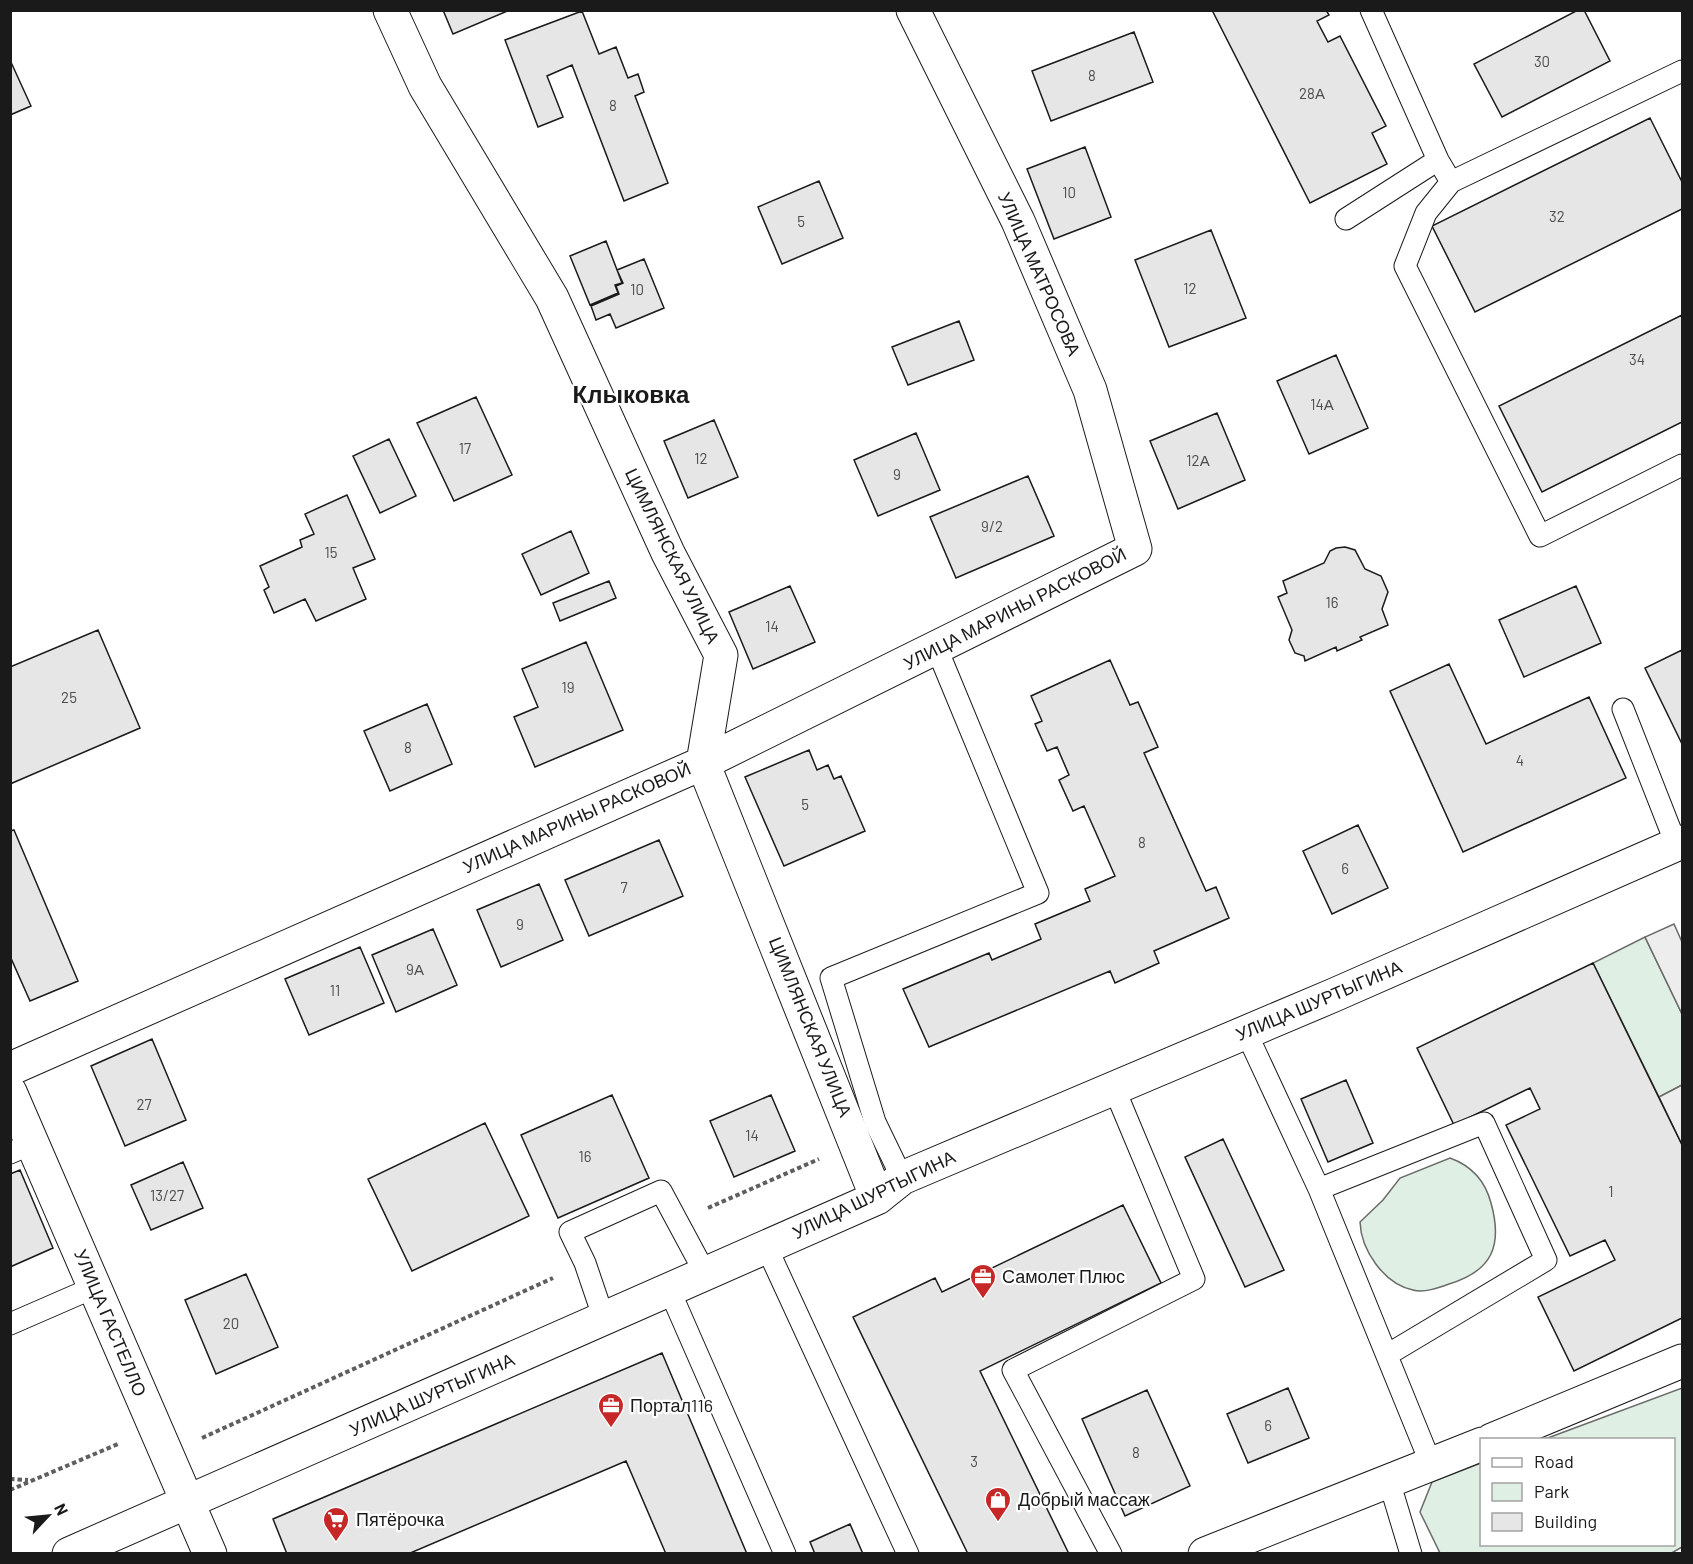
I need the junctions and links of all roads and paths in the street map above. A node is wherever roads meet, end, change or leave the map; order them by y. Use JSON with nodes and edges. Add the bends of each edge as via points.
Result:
{"nodes":[{"id":1,"x":390,"y":10,"type":"edge"},
{"id":2,"x":913,"y":10,"type":"edge"},
{"id":3,"x":1371,"y":10,"type":"edge"},
{"id":4,"x":1683,"y":70,"type":"edge"},
{"id":5,"x":1438,"y":160,"type":"junction"},
{"id":6,"x":1451,"y":182,"type":"junction"},
{"id":7,"x":1346,"y":219,"type":"dead end"},
{"id":8,"x":1683,"y":465,"type":"edge"},
{"id":9,"x":1135,"y":549,"type":"joint"},
{"id":10,"x":937,"y":648,"type":"junction"},
{"id":11,"x":1623,"y":709,"type":"dead end"},
{"id":12,"x":703,"y":763,"type":"junction"},
{"id":13,"x":1679,"y":843,"type":"edge"},
{"id":14,"x":1246,"y":1032,"type":"junction"},
{"id":15,"x":10,"y":1069,"type":"edge"},
{"id":16,"x":1114,"y":1088,"type":"junction"},
{"id":17,"x":10,"y":1092,"type":"edge"},
{"id":18,"x":856,"y":1142,"type":"junction"},
{"id":19,"x":22,"y":1148,"type":"edge"},
{"id":20,"x":902,"y":1178,"type":"junction"},
{"id":21,"x":1319,"y":1189,"type":"junction"},
{"id":22,"x":877,"y":1198,"type":"junction"},
{"id":23,"x":677,"y":1222,"type":"junction"},
{"id":24,"x":766,"y":1246,"type":"junction"},
{"id":25,"x":585,"y":1263,"type":"junction"},
{"id":26,"x":705,"y":1274,"type":"junction"},
{"id":27,"x":95,"y":1287,"type":"junction"},
{"id":28,"x":669,"y":1289,"type":"junction"},
{"id":29,"x":604,"y":1319,"type":"junction"},
{"id":30,"x":10,"y":1324,"type":"edge"},
{"id":31,"x":1387,"y":1355,"type":"junction"},
{"id":32,"x":1683,"y":1361,"type":"edge"},
{"id":33,"x":156,"y":1428,"type":"junction"},
{"id":34,"x":1497,"y":1438,"type":"edge"},
{"id":35,"x":1480,"y":1445,"type":"edge"},
{"id":36,"x":1431,"y":1464,"type":"junction"},
{"id":37,"x":10,"y":1479,"type":"edge"},
{"id":38,"x":1389,"y":1480,"type":"junction"},
{"id":39,"x":30,"y":1481,"type":"junction"},
{"id":40,"x":10,"y":1490,"type":"edge"},
{"id":41,"x":188,"y":1502,"type":"junction"},
{"id":42,"x":69,"y":1554,"type":"edge"},
{"id":43,"x":210,"y":1554,"type":"edge"},
{"id":44,"x":785,"y":1554,"type":"edge"},
{"id":45,"x":908,"y":1554,"type":"edge"},
{"id":46,"x":1112,"y":1554,"type":"edge"},
{"id":47,"x":1205,"y":1554,"type":"edge"},
{"id":48,"x":1411,"y":1554,"type":"edge"}],
"edges":[{"from":1,"to":12,"type":"street","name":"ЦИМЛЯНСКАЯ УЛИЦА","via":[[425,86],[552,298],[668,553],[721,655]]},
{"from":2,"to":9,"type":"street","name":"УЛИЦА МАТРОСОВА","via":[[1018,221],[1090,390]]},
{"from":3,"to":5,"type":"lane"},
{"from":4,"to":6,"type":"lane"},
{"from":5,"to":6,"type":"lane"},
{"from":5,"to":7,"type":"lane"},
{"from":6,"to":8,"type":"lane","via":[[1426,213],[1405,266],[1540,536]]},
{"from":9,"to":10,"type":"street","name":"УЛИЦА МАРИНЫ РАСКОВОЙ"},
{"from":10,"to":12,"type":"street","name":"УЛИЦА МАРИНЫ РАСКОВОЙ"},
{"from":10,"to":20,"type":"lane","via":[[1038,893],[831,978],[875,1122]]},
{"from":11,"to":13,"type":"lane"},
{"from":12,"to":15,"type":"street","name":"УЛИЦА МАРИНЫ РАСКОВОЙ"},
{"from":12,"to":18,"type":"street","name":"ЦИМЛЯНСКАЯ УЛИЦА"},
{"from":13,"to":14,"type":"street","name":"УЛИЦА ШУРТЫГИНА"},
{"from":14,"to":16,"type":"street","name":"УЛИЦА ШУРТЫГИНА"},
{"from":14,"to":21,"type":"lane"},
{"from":16,"to":20,"type":"street","name":"УЛИЦА ШУРТЫГИНА"},
{"from":16,"to":46,"type":"lane","via":[[1194,1279],[1013,1370]]},
{"from":17,"to":19,"type":"street","name":"УЛИЦА ГАСТЕЛЛО"},
{"from":18,"to":22,"type":"street","name":"ЦИМЛЯНСКАЯ УЛИЦА"},
{"from":18,"to":23,"type":"path"},
{"from":19,"to":27,"type":"street","name":"УЛИЦА ГАСТЕЛЛО"},
{"from":20,"to":22,"type":"street","name":"УЛИЦА ШУРТЫГИНА"},
{"from":21,"to":31,"type":"lane"},
{"from":21,"to":31,"type":"lane","via":[[1484,1123],[1546,1260]]},
{"from":22,"to":24,"type":"street","name":"УЛИЦА ШУРТЫГИНА"},
{"from":23,"to":25,"type":"lane","via":[[661,1191],[651,1195],[570,1232]]},
{"from":23,"to":26,"type":"lane"},
{"from":24,"to":26,"type":"street","name":"УЛИЦА ШУРТЫГИНА"},
{"from":24,"to":45,"type":"lane"},
{"from":25,"to":29,"type":"lane"},
{"from":25,"to":33,"type":"path","via":[[193,1442]]},
{"from":26,"to":28,"type":"street","name":"УЛИЦА ШУРТЫГИНА"},
{"from":27,"to":30,"type":"lane"},
{"from":27,"to":33,"type":"street","name":"УЛИЦА ГАСТЕЛЛО"},
{"from":28,"to":29,"type":"street","name":"УЛИЦА ШУРТЫГИНА"},
{"from":28,"to":44,"type":"lane"},
{"from":29,"to":41,"type":"street","name":"УЛИЦА ШУРТЫГИНА"},
{"from":31,"to":36,"type":"lane"},
{"from":32,"to":34,"type":"street"},
{"from":33,"to":39,"type":"path"},
{"from":33,"to":41,"type":"street","name":"УЛИЦА ГАСТЕЛЛО"},
{"from":35,"to":36,"type":"street"},
{"from":36,"to":38,"type":"street"},
{"from":37,"to":39,"type":"path"},
{"from":38,"to":47,"type":"street"},
{"from":38,"to":48,"type":"lane"},
{"from":39,"to":40,"type":"path"},
{"from":41,"to":42,"type":"street","name":"УЛИЦА ШУРТЫГИНА"},
{"from":41,"to":43,"type":"street","name":"УЛИЦА ГАСТЕЛЛО"}]}
